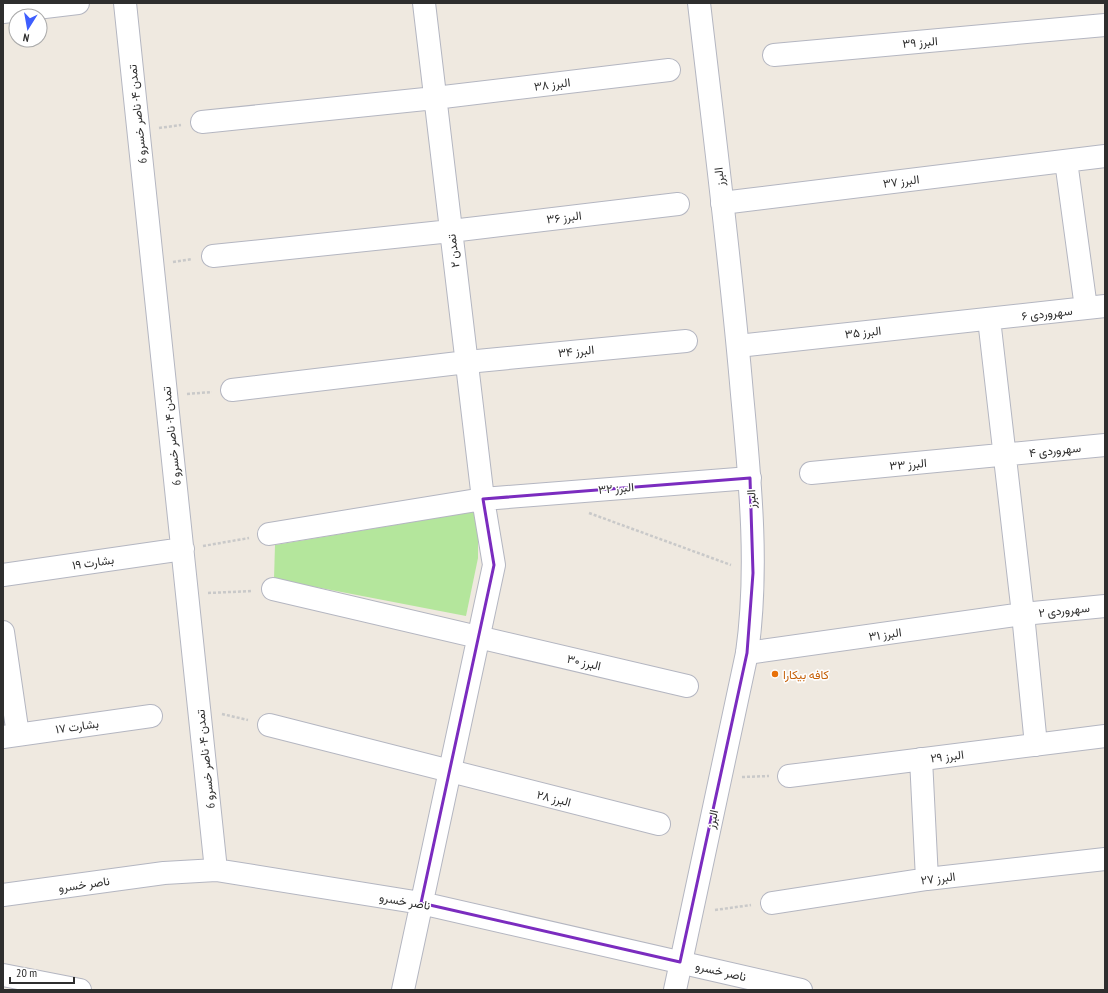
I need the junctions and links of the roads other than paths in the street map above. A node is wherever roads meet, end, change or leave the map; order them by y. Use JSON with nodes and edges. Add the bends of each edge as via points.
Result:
{"nodes":[{"id":1,"x":78,"y":3,"type":"edge"},
{"id":2,"x":125,"y":3,"type":"edge"},
{"id":3,"x":424,"y":3,"type":"edge"},
{"id":4,"x":699,"y":3,"type":"edge"},
{"id":5,"x":3,"y":12,"type":"edge"},
{"id":6,"x":1105,"y":25,"type":"edge"},
{"id":7,"x":774,"y":55,"type":"dead end"},
{"id":8,"x":669,"y":70,"type":"dead end"},
{"id":9,"x":435,"y":98,"type":"junction"},
{"id":10,"x":202,"y":122,"type":"road end"},
{"id":11,"x":1105,"y":156,"type":"edge"},
{"id":12,"x":1073,"y":160,"type":"junction"},
{"id":13,"x":722,"y":203,"type":"junction"},
{"id":14,"x":678,"y":204,"type":"dead end"},
{"id":15,"x":451,"y":231,"type":"junction"},
{"id":16,"x":213,"y":256,"type":"road end"},
{"id":17,"x":1095,"y":307,"type":"edge"},
{"id":18,"x":988,"y":319,"type":"junction"},
{"id":19,"x":686,"y":341,"type":"dead end"},
{"id":20,"x":738,"y":346,"type":"junction"},
{"id":21,"x":466,"y":362,"type":"junction"},
{"id":22,"x":232,"y":390,"type":"road end"},
{"id":23,"x":1105,"y":445,"type":"edge"},
{"id":24,"x":1005,"y":456,"type":"junction"},
{"id":25,"x":811,"y":473,"type":"dead end"},
{"id":26,"x":750,"y":478,"type":"junction"},
{"id":27,"x":483,"y":499,"type":"junction"},
{"id":28,"x":269,"y":534,"type":"road end"},
{"id":29,"x":182,"y":549,"type":"junction"},
{"id":30,"x":3,"y":575,"type":"edge"},
{"id":31,"x":273,"y":589,"type":"road end"},
{"id":32,"x":1105,"y":606,"type":"edge"},
{"id":33,"x":1023,"y":614,"type":"junction"},
{"id":34,"x":3,"y":632,"type":"edge"},
{"id":35,"x":480,"y":638,"type":"junction"},
{"id":36,"x":747,"y":653,"type":"junction"},
{"id":37,"x":687,"y":686,"type":"dead end"},
{"id":38,"x":151,"y":716,"type":"dead end"},
{"id":39,"x":269,"y":725,"type":"road end"},
{"id":40,"x":10,"y":736,"type":"edge"},
{"id":41,"x":1105,"y":736,"type":"edge"},
{"id":42,"x":1036,"y":744,"type":"junction"},
{"id":43,"x":920,"y":759,"type":"junction"},
{"id":44,"x":449,"y":771,"type":"junction"},
{"id":45,"x":789,"y":776,"type":"road end"},
{"id":46,"x":659,"y":824,"type":"dead end"},
{"id":47,"x":1105,"y":859,"type":"edge"},
{"id":48,"x":216,"y":870,"type":"junction"},
{"id":49,"x":927,"y":879,"type":"junction"},
{"id":50,"x":3,"y":895,"type":"edge"},
{"id":51,"x":421,"y":903,"type":"junction"},
{"id":52,"x":772,"y":903,"type":"road end"},
{"id":53,"x":680,"y":962,"type":"junction"},
{"id":54,"x":3,"y":975,"type":"edge"},
{"id":55,"x":80,"y":990,"type":"edge"},
{"id":56,"x":403,"y":990,"type":"edge"},
{"id":57,"x":675,"y":990,"type":"edge"},
{"id":58,"x":801,"y":990,"type":"edge"}],
"edges":[{"from":1,"to":5,"type":"street"},
{"from":2,"to":29,"type":"street","name":"تمدن ۴- ناصر خسرو 6"},
{"from":3,"to":9,"type":"street","name":"تمدن ۲"},
{"from":4,"to":13,"type":"street","name":"البرز"},
{"from":6,"to":7,"type":"street","name":"البرز ۳۹"},
{"from":8,"to":9,"type":"street","name":"البرز ۳۸"},
{"from":9,"to":10,"type":"street","name":"البرز ۳۸"},
{"from":9,"to":15,"type":"street","name":"تمدن ۲"},
{"from":11,"to":12,"type":"street","name":"البرز ۳۷"},
{"from":12,"to":13,"type":"street","name":"البرز ۳۷"},
{"from":12,"to":17,"type":"street"},
{"from":13,"to":20,"type":"street","name":"البرز"},
{"from":14,"to":15,"type":"street","name":"البرز ۳۶"},
{"from":15,"to":16,"type":"street","name":"البرز ۳۶"},
{"from":15,"to":21,"type":"street","name":"تمدن ۲"},
{"from":17,"to":18,"type":"street","name":"سهروردی ۶"},
{"from":18,"to":20,"type":"street","name":"البرز ۳۵"},
{"from":18,"to":24,"type":"street"},
{"from":19,"to":21,"type":"street","name":"البرز ۳۴"},
{"from":20,"to":26,"type":"street","name":"البرز"},
{"from":21,"to":22,"type":"street","name":"البرز ۳۴"},
{"from":21,"to":27,"type":"street","name":"تمدن ۲"},
{"from":23,"to":24,"type":"street","name":"سهروردی ۴"},
{"from":24,"to":25,"type":"street","name":"البرز ۳۳"},
{"from":24,"to":33,"type":"street"},
{"from":26,"to":27,"type":"street","name":"البرز ۳۲"},
{"from":26,"to":36,"type":"street","name":"البرز","via":[[753,573],[752,618]]},
{"from":27,"to":28,"type":"street","name":"البرز ۳۲"},
{"from":27,"to":35,"type":"street","name":"تمدن ۲","via":[[494,566]]},
{"from":29,"to":30,"type":"street","name":"بشارت ۱۹"},
{"from":29,"to":48,"type":"street","name":"تمدن ۴- ناصر خسرو 6"},
{"from":31,"to":35,"type":"street","name":"البرز ۳۰"},
{"from":32,"to":33,"type":"street","name":"سهروردی ۲"},
{"from":33,"to":36,"type":"street","name":"البرز ۳۱"},
{"from":33,"to":42,"type":"street"},
{"from":34,"to":40,"type":"street"},
{"from":35,"to":37,"type":"street","name":"البرز ۳۰"},
{"from":35,"to":44,"type":"street","name":"تمدن ۲"},
{"from":36,"to":53,"type":"street","name":"البرز"},
{"from":38,"to":40,"type":"street","name":"بشارت ۱۷"},
{"from":39,"to":44,"type":"street","name":"البرز ۲۸"},
{"from":41,"to":42,"type":"street","name":"البرز ۲۹"},
{"from":42,"to":43,"type":"street","name":"البرز ۲۹"},
{"from":43,"to":45,"type":"street","name":"البرز ۲۹"},
{"from":43,"to":49,"type":"street"},
{"from":44,"to":46,"type":"street","name":"البرز ۲۸"},
{"from":44,"to":51,"type":"street","name":"تمدن ۲"},
{"from":47,"to":49,"type":"street","name":"البرز ۲۷"},
{"from":48,"to":50,"type":"street","name":"ناصر خسرو","via":[[164,873]]},
{"from":48,"to":51,"type":"street","name":"ناصر خسرو"},
{"from":49,"to":52,"type":"street","name":"البرز ۲۷"},
{"from":51,"to":53,"type":"street","name":"ناصر خسرو"},
{"from":51,"to":56,"type":"street","name":"تمدن ۲"},
{"from":53,"to":57,"type":"street","name":"البرز"},
{"from":53,"to":58,"type":"street","name":"ناصر خسرو"},
{"from":54,"to":55,"type":"street"}]}
